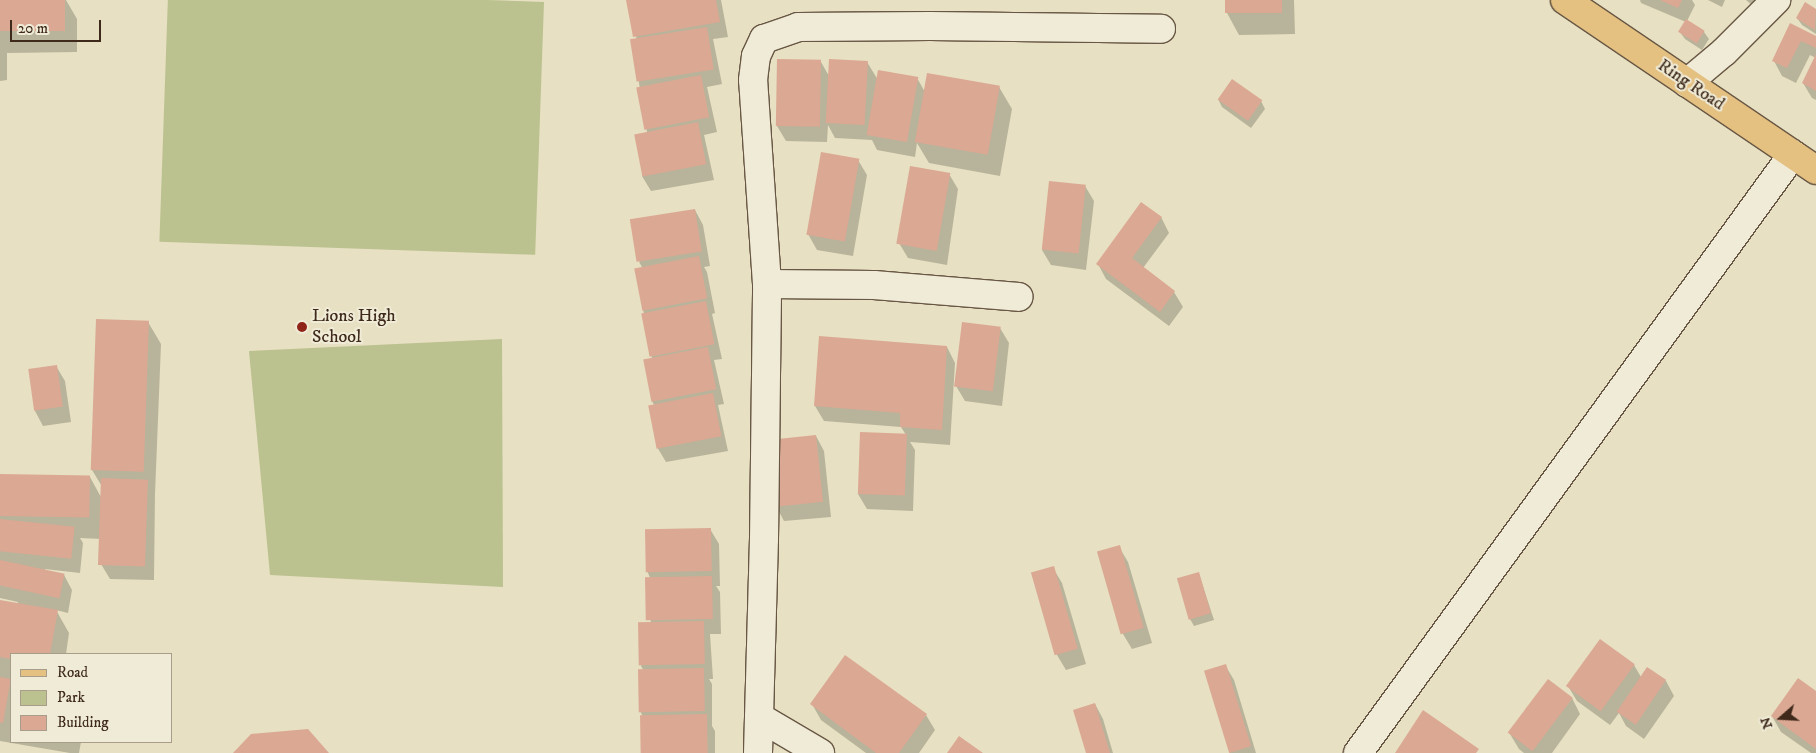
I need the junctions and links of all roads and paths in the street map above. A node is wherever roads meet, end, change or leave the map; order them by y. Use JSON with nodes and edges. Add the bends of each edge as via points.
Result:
{"nodes":[{"id":1,"x":1565,"y":0,"type":"edge"},
{"id":2,"x":1776,"y":0,"type":"edge"},
{"id":3,"x":1161,"y":29,"type":"dead end"},
{"id":4,"x":1687,"y":83,"type":"junction"},
{"id":5,"x":1792,"y":154,"type":"junction"},
{"id":6,"x":1816,"y":170,"type":"edge"},
{"id":7,"x":767,"y":284,"type":"junction"},
{"id":8,"x":1019,"y":297,"type":"dead end"},
{"id":9,"x":759,"y":717,"type":"junction"},
{"id":10,"x":758,"y":753,"type":"edge"},
{"id":11,"x":820,"y":753,"type":"edge"},
{"id":12,"x":1358,"y":753,"type":"edge"}],
"edges":[{"from":1,"to":4,"type":"main road","name":"Ring Road"},
{"from":2,"to":4,"type":"street","via":[[1724,52]]},
{"from":3,"to":7,"type":"street","via":[[798,27],[764,39],[756,56],[753,80]]},
{"from":4,"to":5,"type":"main road","name":"Ring Road"},
{"from":5,"to":6,"type":"main road","name":"Ring Road"},
{"from":5,"to":12,"type":"street"},
{"from":7,"to":8,"type":"street","via":[[874,286]]},
{"from":7,"to":9,"type":"street"},
{"from":9,"to":10,"type":"street"},
{"from":9,"to":11,"type":"street"}]}
